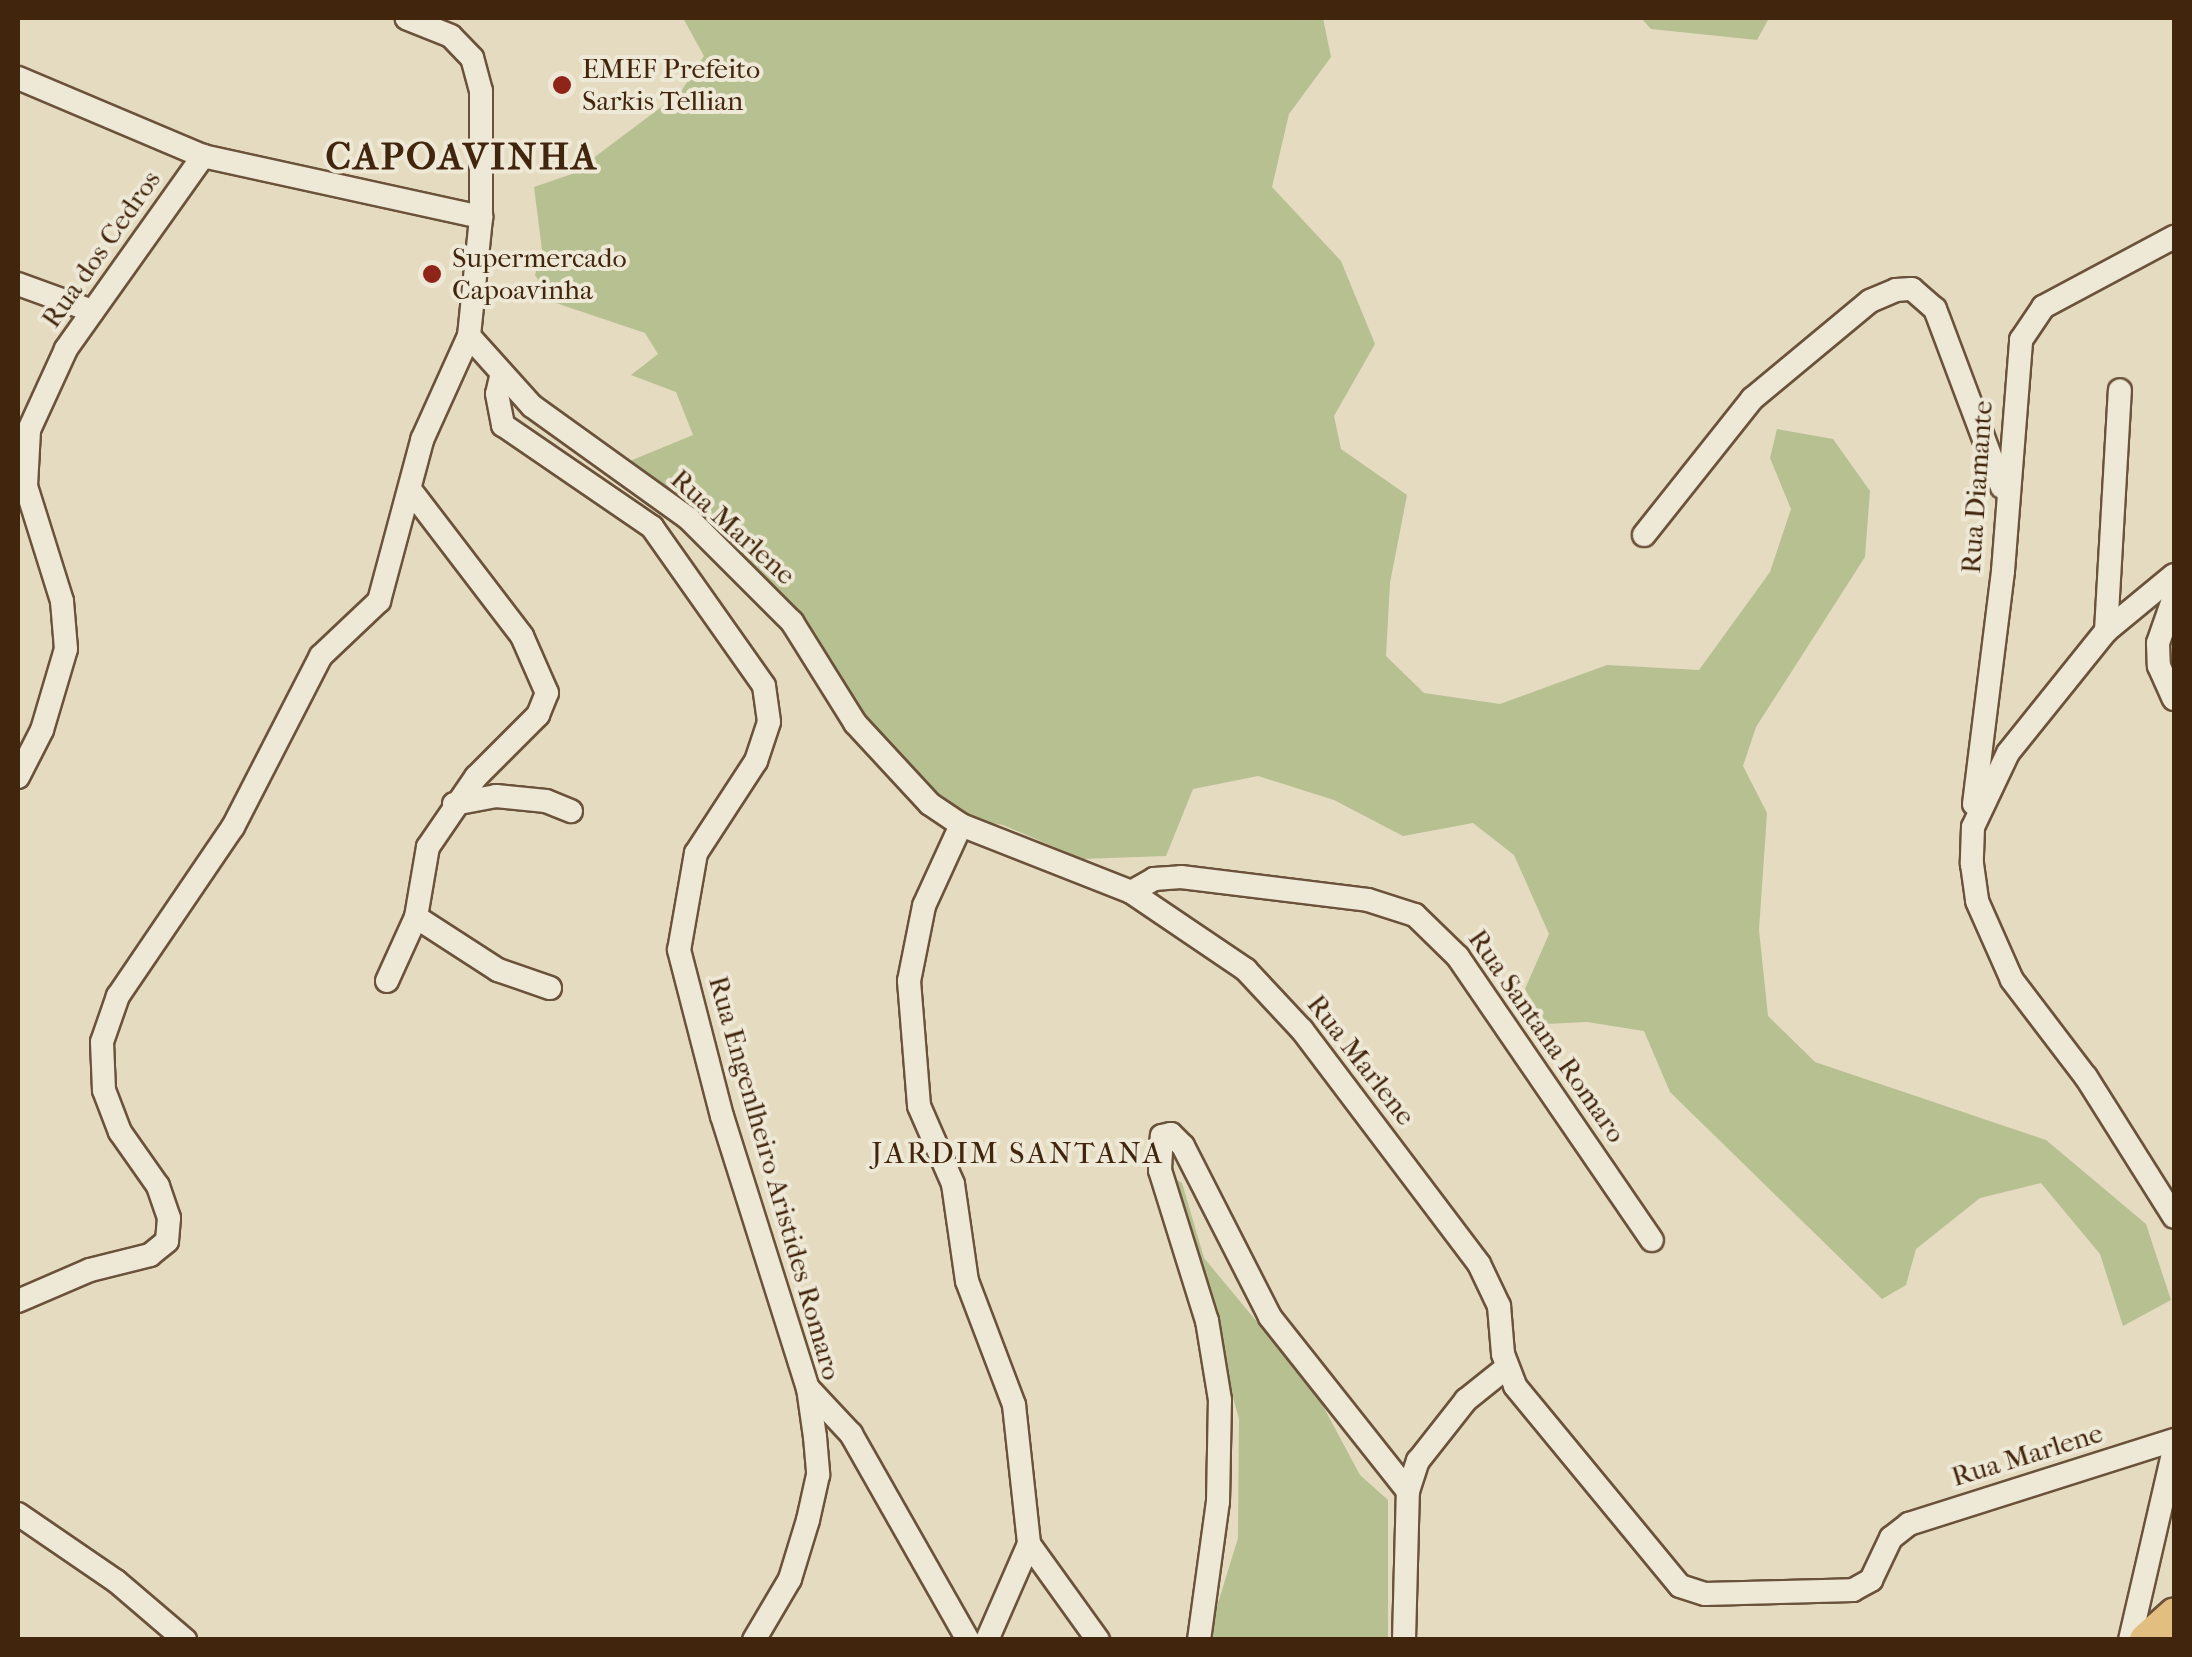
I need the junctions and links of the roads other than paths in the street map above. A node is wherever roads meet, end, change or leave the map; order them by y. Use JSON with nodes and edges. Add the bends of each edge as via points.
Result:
{"nodes":[{"id":1,"x":406,"y":18,"type":"edge"},
{"id":2,"x":18,"y":78,"type":"edge"},
{"id":3,"x":203,"y":156,"type":"junction"},
{"id":4,"x":481,"y":217,"type":"junction"},
{"id":5,"x":2174,"y":237,"type":"edge"},
{"id":6,"x":18,"y":284,"type":"edge"},
{"id":7,"x":92,"y":311,"type":"junction"},
{"id":8,"x":469,"y":336,"type":"junction"},
{"id":9,"x":501,"y":378,"type":"junction"},
{"id":10,"x":2120,"y":390,"type":"dead end"},
{"id":11,"x":22,"y":490,"type":"edge"},
{"id":12,"x":412,"y":492,"type":"junction"},
{"id":13,"x":2008,"y":505,"type":"junction"},
{"id":14,"x":1644,"y":535,"type":"dead end"},
{"id":15,"x":2174,"y":575,"type":"edge"},
{"id":16,"x":2174,"y":597,"type":"edge"},
{"id":17,"x":2106,"y":632,"type":"junction"},
{"id":18,"x":2174,"y":699,"type":"edge"},
{"id":19,"x":18,"y":777,"type":"edge"},
{"id":20,"x":454,"y":804,"type":"junction"},
{"id":21,"x":571,"y":811,"type":"dead end"},
{"id":22,"x":960,"y":825,"type":"junction"},
{"id":23,"x":1973,"y":827,"type":"junction"},
{"id":24,"x":1130,"y":892,"type":"junction"},
{"id":25,"x":416,"y":918,"type":"junction"},
{"id":26,"x":388,"y":981,"type":"dead end"},
{"id":27,"x":550,"y":988,"type":"dead end"},
{"id":28,"x":2174,"y":1218,"type":"edge"},
{"id":29,"x":1652,"y":1240,"type":"dead end"},
{"id":30,"x":18,"y":1301,"type":"edge"},
{"id":31,"x":1506,"y":1368,"type":"junction"},
{"id":32,"x":808,"y":1388,"type":"junction"},
{"id":33,"x":2174,"y":1440,"type":"edge"},
{"id":34,"x":2174,"y":1448,"type":"edge"},
{"id":35,"x":1408,"y":1491,"type":"junction"},
{"id":36,"x":18,"y":1514,"type":"edge"},
{"id":37,"x":1029,"y":1544,"type":"junction"},
{"id":38,"x":2174,"y":1616,"type":"edge"},
{"id":39,"x":183,"y":1639,"type":"edge"},
{"id":40,"x":754,"y":1640,"type":"edge"},
{"id":41,"x":968,"y":1640,"type":"edge"},
{"id":42,"x":986,"y":1640,"type":"edge"},
{"id":43,"x":1098,"y":1640,"type":"edge"},
{"id":44,"x":1198,"y":1640,"type":"edge"},
{"id":45,"x":1404,"y":1640,"type":"edge"},
{"id":46,"x":2130,"y":1640,"type":"edge"},
{"id":47,"x":2146,"y":1640,"type":"edge"}],
"edges":[{"from":1,"to":4,"type":"street","via":[[451,36],[472,58],[484,132]]},
{"from":2,"to":3,"type":"street"},
{"from":3,"to":4,"type":"street"},
{"from":3,"to":7,"type":"street","name":"Rua dos Cedros"},
{"from":4,"to":8,"type":"street"},
{"from":5,"to":13,"type":"street","name":"Rua Diamante","via":[[2061,295],[2031,319],[2016,358]]},
{"from":6,"to":7,"type":"street"},
{"from":7,"to":11,"type":"street","name":"Rua dos Cedros","via":[[29,430]]},
{"from":8,"to":9,"type":"street","name":"Rua Marlene"},
{"from":8,"to":12,"type":"street","via":[[422,440]]},
{"from":9,"to":22,"type":"street","name":"Rua Marlene","via":[[712,541],[792,622],[890,768]]},
{"from":9,"to":32,"type":"street","name":"Rua Engenlheiro Aristides Romaro","via":[[497,394],[504,425],[652,527],[764,686],[769,722],[756,761],[696,853],[679,950],[722,1116]]},
{"from":10,"to":17,"type":"street"},
{"from":11,"to":19,"type":"street","name":"Rua dos Cedros","via":[[62,601],[66,649],[42,730]]},
{"from":12,"to":20,"type":"street","via":[[522,636],[547,693],[538,716]]},
{"from":12,"to":30,"type":"street","via":[[379,601],[321,656],[233,827],[118,996],[102,1042],[104,1090],[120,1132],[158,1186],[169,1218],[167,1241],[150,1255],[90,1270]]},
{"from":13,"to":14,"type":"street","via":[[1957,356],[1935,309],[1912,289],[1870,302],[1752,399]]},
{"from":13,"to":23,"type":"street","name":"Rua Diamante"},
{"from":15,"to":17,"type":"street"},
{"from":16,"to":18,"type":"street","via":[[2158,642],[2159,666]]},
{"from":17,"to":23,"type":"street","via":[[2008,753]]},
{"from":20,"to":21,"type":"street","via":[[526,798]]},
{"from":20,"to":25,"type":"street","via":[[428,846]]},
{"from":22,"to":24,"type":"street","name":"Rua Marlene"},
{"from":22,"to":37,"type":"street","via":[[914,946],[909,981],[915,1086],[959,1202],[974,1304],[1010,1385]]},
{"from":23,"to":28,"type":"street","name":"Rua Diamante","via":[[1977,901],[1992,942]]},
{"from":24,"to":29,"type":"street","name":"Rua Santana Romaro","via":[[1154,879],[1181,877],[1368,900],[1415,915],[1458,957]]},
{"from":24,"to":31,"type":"street","name":"Rua Marlene","via":[[1246,970],[1302,1030],[1480,1264],[1500,1306]]},
{"from":25,"to":26,"type":"street"},
{"from":25,"to":27,"type":"street","via":[[498,970]]},
{"from":31,"to":33,"type":"street","name":"Rua Marlene","via":[[1670,1577],[1704,1594],[1853,1590],[1870,1580],[1890,1538],[1909,1524]]},
{"from":31,"to":35,"type":"street","via":[[1439,1431]]},
{"from":32,"to":40,"type":"street","name":"Rua Engenlheiro Aristides Romaro","via":[[818,1475],[790,1579]]},
{"from":32,"to":41,"type":"street","via":[[851,1434]]},
{"from":34,"to":46,"type":"street"},
{"from":35,"to":44,"type":"street","via":[[1270,1317],[1176,1136],[1158,1141],[1220,1400],[1209,1604]]},
{"from":35,"to":45,"type":"street"},
{"from":36,"to":39,"type":"street","via":[[116,1581]]},
{"from":37,"to":42,"type":"street"},
{"from":37,"to":43,"type":"street"},
{"from":38,"to":47,"type":"highway"}]}
